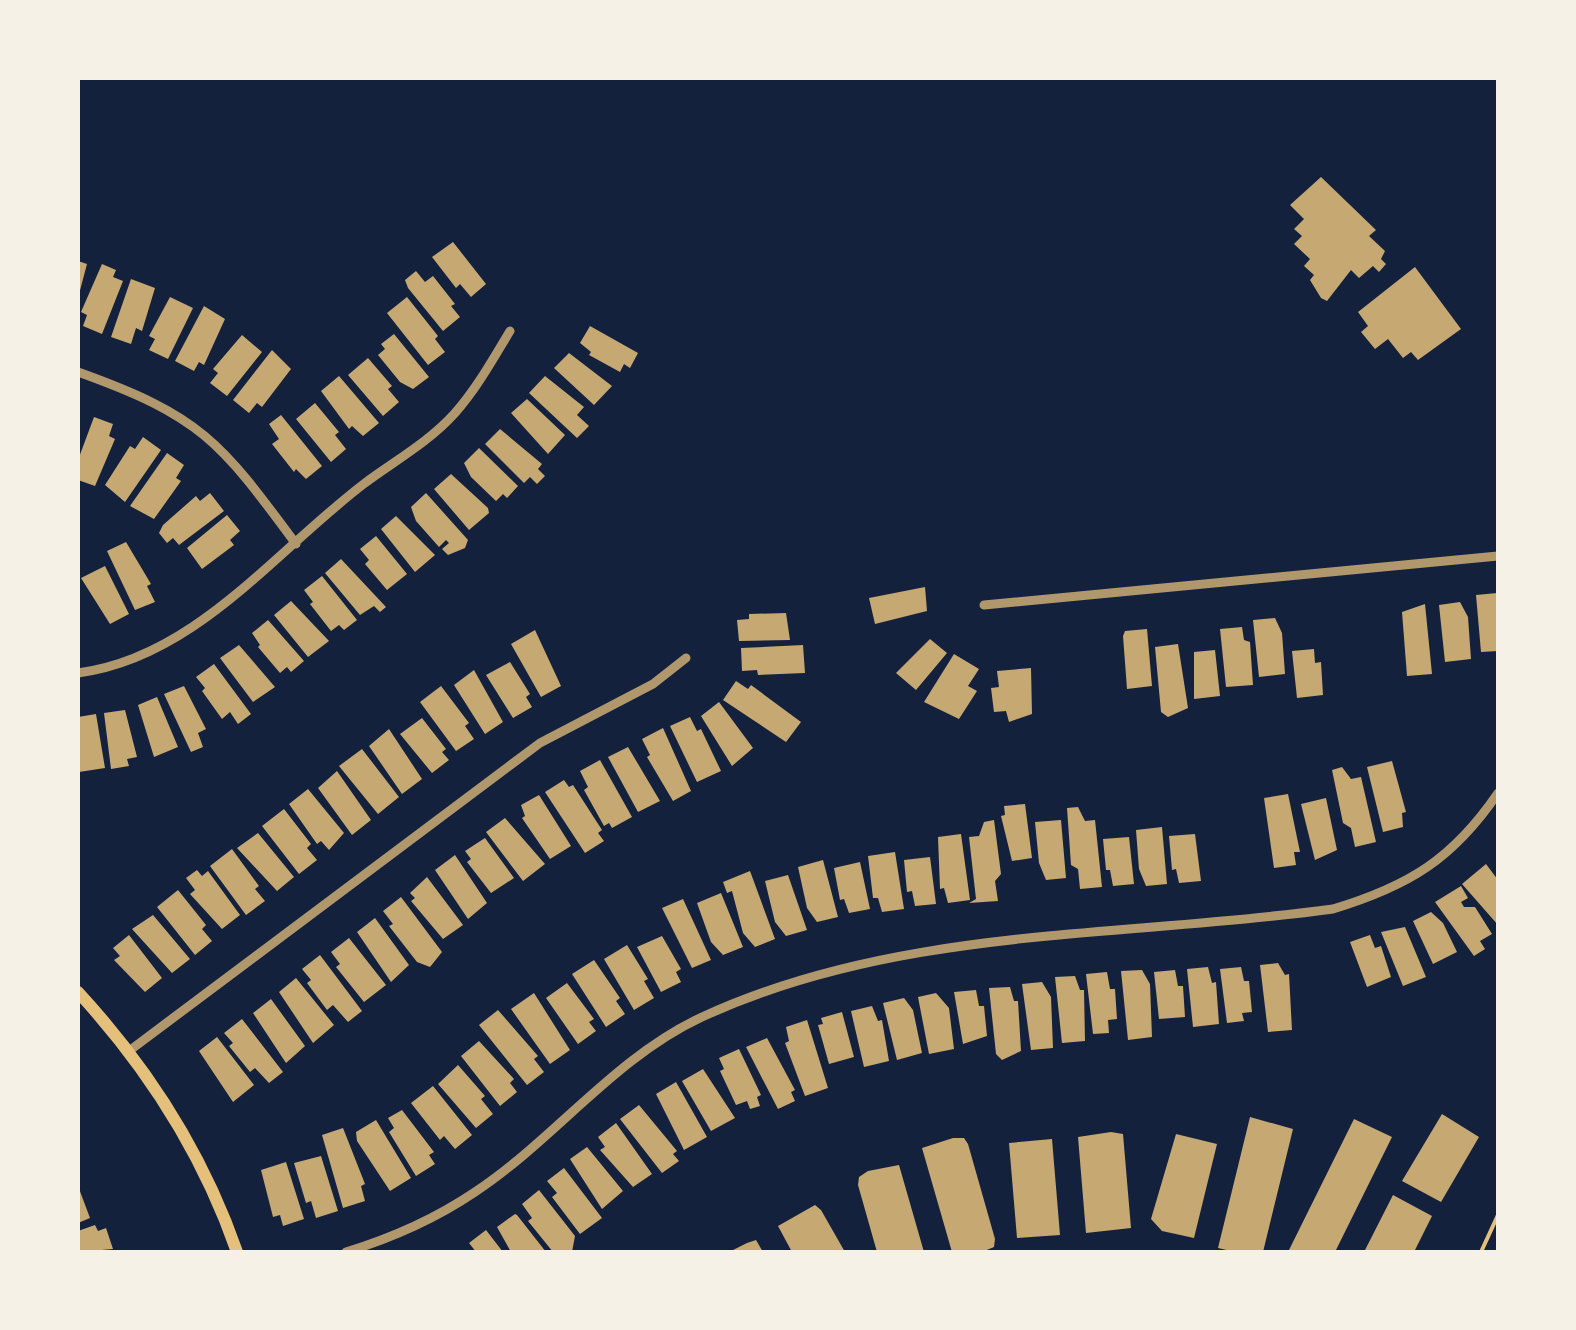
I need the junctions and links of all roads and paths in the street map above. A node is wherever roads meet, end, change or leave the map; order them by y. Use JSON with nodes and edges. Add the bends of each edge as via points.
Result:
{"nodes":[{"id":1,"x":510,"y":331,"type":"dead end"},
{"id":2,"x":78,"y":372,"type":"edge"},
{"id":3,"x":296,"y":544,"type":"junction"},
{"id":4,"x":1498,"y":556,"type":"edge"},
{"id":5,"x":984,"y":605,"type":"dead end"},
{"id":6,"x":686,"y":658,"type":"dead end"},
{"id":7,"x":78,"y":673,"type":"edge"},
{"id":8,"x":1498,"y":792,"type":"edge"},
{"id":9,"x":78,"y":992,"type":"edge"},
{"id":10,"x":129,"y":1051,"type":"junction"},
{"id":11,"x":1498,"y":1214,"type":"edge"},
{"id":12,"x":237,"y":1252,"type":"edge"},
{"id":13,"x":346,"y":1252,"type":"edge"},
{"id":14,"x":1481,"y":1252,"type":"edge"}],
"edges":[{"from":1,"to":3,"type":"street","via":[[478,384],[431,437]]},
{"from":2,"to":3,"type":"street","via":[[148,398],[210,436]]},
{"from":3,"to":7,"type":"street","via":[[170,642],[110,668]]},
{"from":4,"to":5,"type":"street"},
{"from":6,"to":10,"type":"street","via":[[653,684],[540,743]]},
{"from":8,"to":13,"type":"street","via":[[1455,847],[1421,874],[1333,909],[904,953],[742,1001],[627,1064],[477,1191],[430,1219]]},
{"from":9,"to":10,"type":"main road"},
{"from":10,"to":12,"type":"main road","via":[[175,1118]]},
{"from":11,"to":14,"type":"path"}]}
